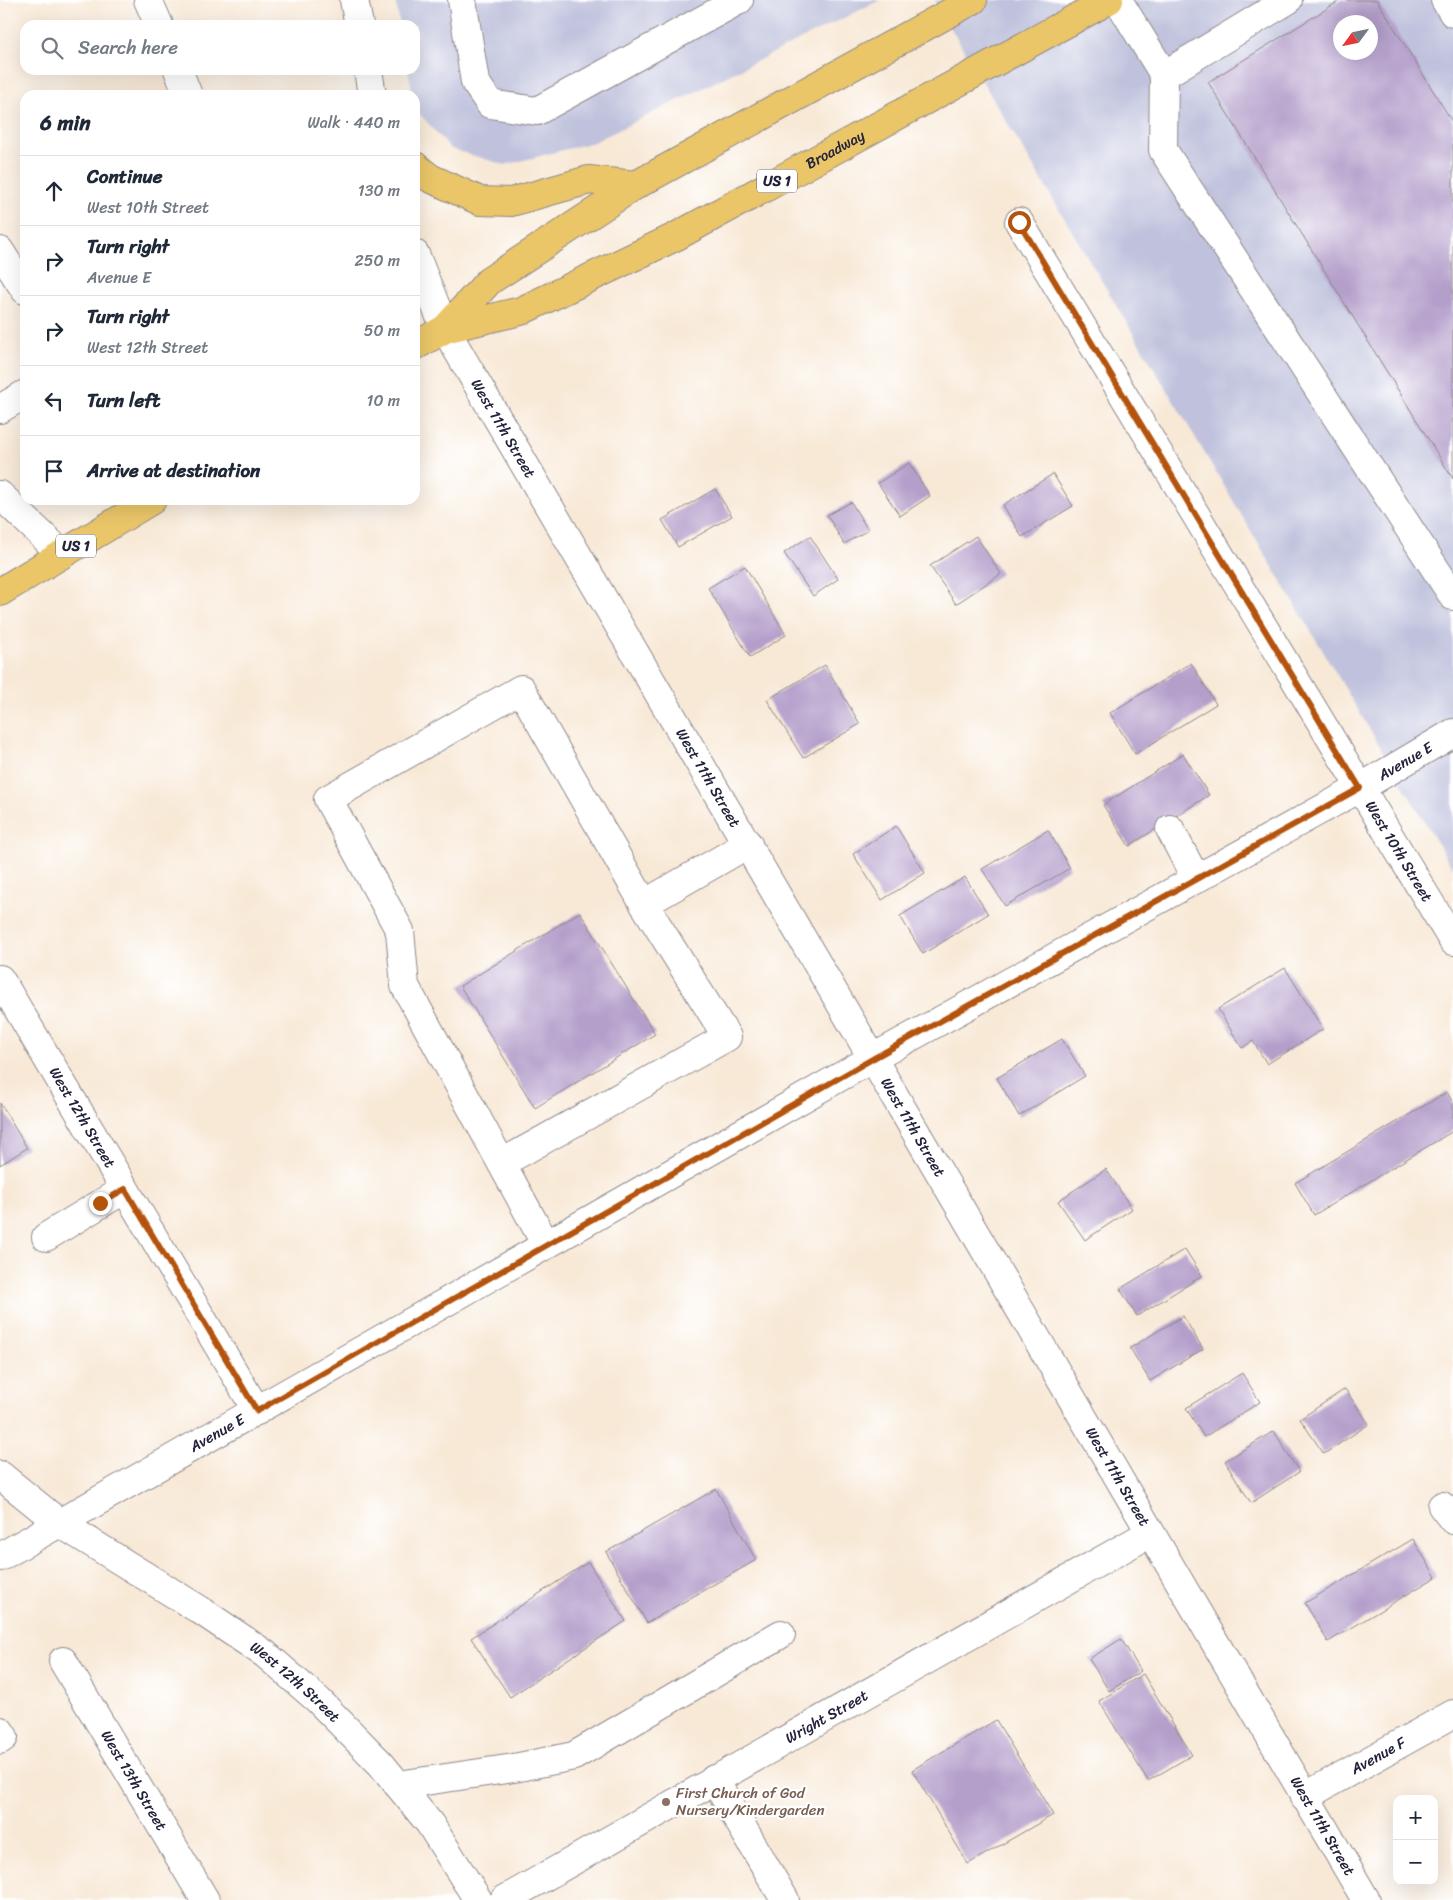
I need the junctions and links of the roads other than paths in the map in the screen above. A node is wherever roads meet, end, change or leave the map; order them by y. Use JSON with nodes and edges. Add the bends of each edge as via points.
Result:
{"nodes":[{"id":1,"x":148,"y":0,"type":"edge"},
{"id":2,"x":354,"y":0,"type":"edge"},
{"id":3,"x":462,"y":0,"type":"edge"},
{"id":4,"x":739,"y":0,"type":"edge"},
{"id":5,"x":973,"y":0,"type":"edge"},
{"id":6,"x":1288,"y":0,"type":"edge"},
{"id":7,"x":1445,"y":0,"type":"edge"},
{"id":8,"x":1108,"y":2,"type":"edge"},
{"id":9,"x":1453,"y":13,"type":"edge"},
{"id":10,"x":157,"y":20,"type":"edge"},
{"id":11,"x":358,"y":20,"type":"edge"},
{"id":12,"x":180,"y":75,"type":"edge"},
{"id":13,"x":369,"y":75,"type":"edge"},
{"id":14,"x":1164,"y":75,"type":"junction"},
{"id":15,"x":186,"y":90,"type":"edge"},
{"id":16,"x":371,"y":90,"type":"edge"},
{"id":17,"x":420,"y":170,"type":"edge"},
{"id":18,"x":636,"y":185,"type":"junction"},
{"id":19,"x":1019,"y":222,"type":"dead end"},
{"id":20,"x":0,"y":251,"type":"edge"},
{"id":21,"x":420,"y":266,"type":"edge"},
{"id":22,"x":20,"y":282,"type":"edge"},
{"id":23,"x":445,"y":329,"type":"junction"},
{"id":24,"x":420,"y":343,"type":"edge"},
{"id":25,"x":20,"y":397,"type":"edge"},
{"id":26,"x":0,"y":409,"type":"edge"},
{"id":27,"x":0,"y":495,"type":"edge"},
{"id":28,"x":144,"y":505,"type":"edge"},
{"id":29,"x":62,"y":554,"type":"junction"},
{"id":30,"x":0,"y":592,"type":"edge"},
{"id":31,"x":1453,"y":596,"type":"edge"},
{"id":32,"x":1453,"y":733,"type":"edge"},
{"id":33,"x":1360,"y":788,"type":"junction"},
{"id":34,"x":1170,"y":829,"type":"dead end"},
{"id":35,"x":748,"y":844,"type":"junction"},
{"id":36,"x":1196,"y":879,"type":"junction"},
{"id":37,"x":644,"y":904,"type":"junction"},
{"id":38,"x":1453,"y":941,"type":"edge"},
{"id":39,"x":4,"y":996,"type":"edge"},
{"id":40,"x":874,"y":1058,"type":"junction"},
{"id":41,"x":502,"y":1164,"type":"junction"},
{"id":42,"x":125,"y":1189,"type":"junction"},
{"id":43,"x":46,"y":1237,"type":"dead end"},
{"id":44,"x":546,"y":1246,"type":"junction"},
{"id":45,"x":257,"y":1411,"type":"junction"},
{"id":46,"x":0,"y":1475,"type":"edge"},
{"id":47,"x":0,"y":1500,"type":"edge"},
{"id":48,"x":58,"y":1522,"type":"junction"},
{"id":49,"x":1150,"y":1533,"type":"junction"},
{"id":50,"x":0,"y":1557,"type":"edge"},
{"id":51,"x":781,"y":1634,"type":"dead end"},
{"id":52,"x":63,"y":1661,"type":"dead end"},
{"id":53,"x":1453,"y":1714,"type":"edge"},
{"id":54,"x":0,"y":1730,"type":"edge"},
{"id":55,"x":0,"y":1740,"type":"edge"},
{"id":56,"x":714,"y":1780,"type":"junction"},
{"id":57,"x":398,"y":1785,"type":"junction"},
{"id":58,"x":1304,"y":1797,"type":"junction"},
{"id":59,"x":205,"y":1900,"type":"edge"},
{"id":60,"x":478,"y":1900,"type":"edge"},
{"id":61,"x":504,"y":1900,"type":"edge"},
{"id":62,"x":785,"y":1900,"type":"edge"},
{"id":63,"x":1366,"y":1900,"type":"edge"}],
"edges":[{"from":1,"to":10,"type":"street"},
{"from":2,"to":11,"type":"street"},
{"from":3,"to":4,"type":"street","via":[[475,82],[490,104],[537,111]]},
{"from":5,"to":18,"type":"main road","name":"Broadway","number":"US 1"},
{"from":6,"to":14,"type":"street"},
{"from":7,"to":9,"type":"street"},
{"from":8,"to":14,"type":"street"},
{"from":8,"to":23,"type":"main road","name":"Broadway","number":"US 1","via":[[675,237],[521,311]]},
{"from":12,"to":15,"type":"street"},
{"from":13,"to":16,"type":"street"},
{"from":14,"to":31,"type":"street","via":[[1163,150]]},
{"from":17,"to":18,"type":"main road","via":[[430,178],[480,201],[511,202],[588,180]]},
{"from":18,"to":23,"type":"main road","name":"Broadway","number":"US 1","via":[[489,281]]},
{"from":19,"to":33,"type":"street","name":"West 10th Street"},
{"from":20,"to":22,"type":"street"},
{"from":21,"to":23,"type":"street","name":"West 11th Street"},
{"from":23,"to":24,"type":"main road","name":"Broadway","number":"US 1"},
{"from":23,"to":35,"type":"street","name":"West 11th Street"},
{"from":25,"to":26,"type":"street"},
{"from":27,"to":29,"type":"street"},
{"from":28,"to":29,"type":"main road","number":"US 1"},
{"from":29,"to":30,"type":"main road","number":"US 1"},
{"from":32,"to":33,"type":"street","name":"Avenue E"},
{"from":33,"to":36,"type":"street","name":"Avenue E"},
{"from":33,"to":38,"type":"street","name":"West 10th Street"},
{"from":34,"to":36,"type":"street"},
{"from":35,"to":37,"type":"street"},
{"from":35,"to":40,"type":"street","name":"West 11th Street"},
{"from":36,"to":40,"type":"street","name":"Avenue E"},
{"from":37,"to":41,"type":"street","via":[[727,1037]]},
{"from":37,"to":41,"type":"street","via":[[521,689],[328,799],[400,931],[404,986]]},
{"from":39,"to":42,"type":"street","name":"West 12th Street"},
{"from":40,"to":44,"type":"street","name":"Avenue E"},
{"from":40,"to":49,"type":"street","name":"West 11th Street"},
{"from":41,"to":44,"type":"street"},
{"from":42,"to":43,"type":"street"},
{"from":42,"to":45,"type":"street","name":"West 12th Street"},
{"from":44,"to":45,"type":"street","name":"Avenue E"},
{"from":45,"to":48,"type":"street","name":"Avenue E"},
{"from":46,"to":48,"type":"street","name":"West 12th Street"},
{"from":47,"to":48,"type":"street","name":"West 12th Street"},
{"from":48,"to":50,"type":"street","name":"Avenue E"},
{"from":48,"to":57,"type":"street","name":"West 12th Street","via":[[265,1654],[318,1700],[382,1764]]},
{"from":49,"to":56,"type":"street","name":"Wright Street"},
{"from":49,"to":58,"type":"street","name":"West 11th Street"},
{"from":51,"to":57,"type":"street","via":[[574,1756]]},
{"from":52,"to":59,"type":"street","name":"West 13th Street"},
{"from":53,"to":58,"type":"street","name":"Avenue F"},
{"from":54,"to":55,"type":"street","via":[[4,1737]]},
{"from":56,"to":61,"type":"street","name":"Wright Street"},
{"from":56,"to":62,"type":"street"},
{"from":57,"to":60,"type":"street","name":"West 12th Street","via":[[430,1824]]},
{"from":58,"to":63,"type":"street","name":"West 11th Street"}]}
